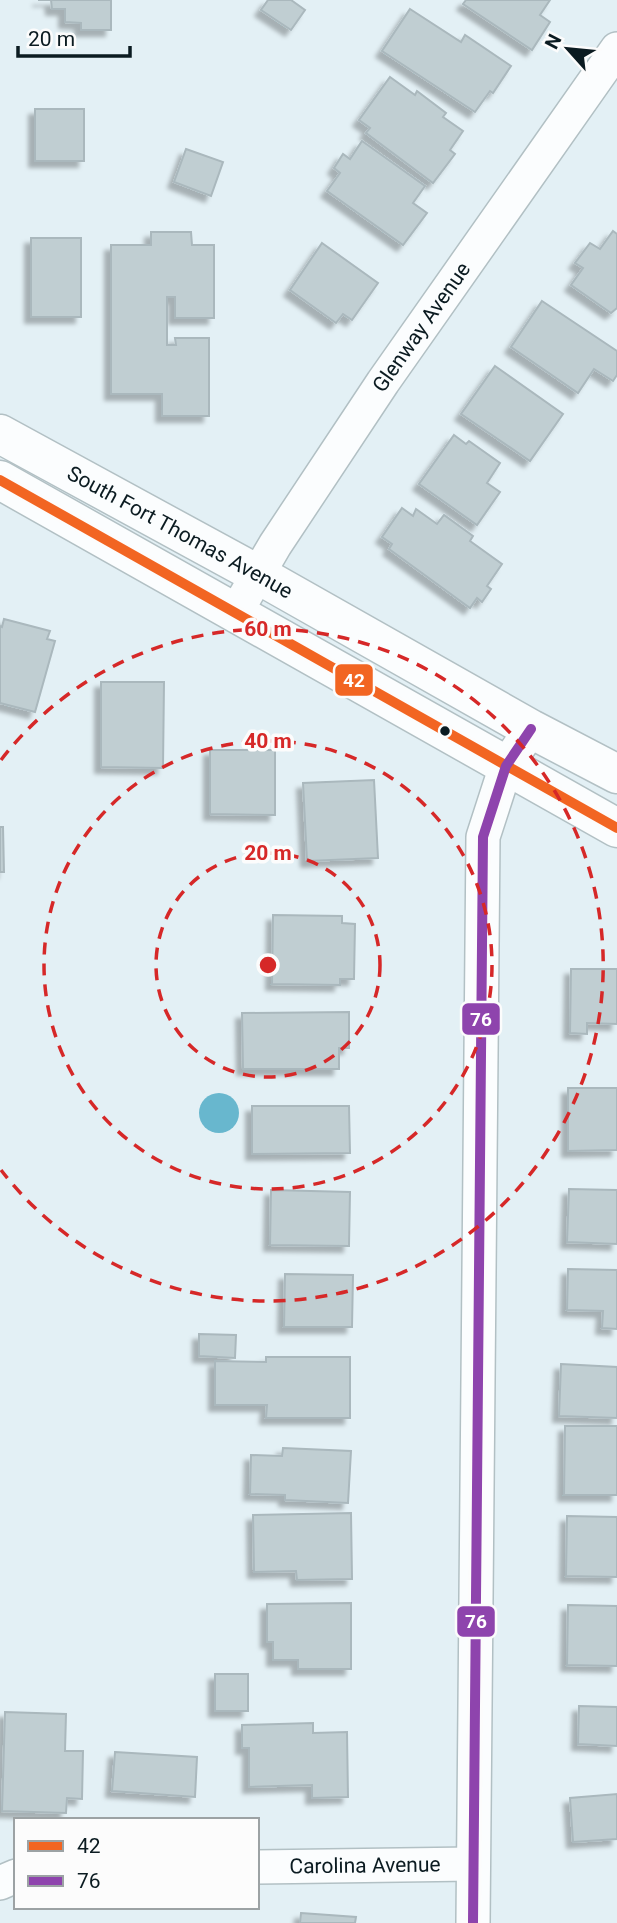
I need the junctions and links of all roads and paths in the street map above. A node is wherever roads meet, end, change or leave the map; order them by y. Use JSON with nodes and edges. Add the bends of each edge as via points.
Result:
{"nodes":[{"id":1,"x":617,"y":49,"type":"edge"},
{"id":2,"x":0,"y":434,"type":"edge"},
{"id":3,"x":0,"y":480,"type":"edge"},
{"id":4,"x":257,"y":574,"type":"junction"},
{"id":5,"x":236,"y":612,"type":"junction"},
{"id":6,"x":531,"y":729,"type":"junction"},
{"id":7,"x":506,"y":766,"type":"junction"},
{"id":8,"x":617,"y":775,"type":"edge"},
{"id":9,"x":617,"y":828,"type":"edge"},
{"id":10,"x":472,"y":1864,"type":"junction"},
{"id":11,"x":259,"y":1867,"type":"edge"},
{"id":12,"x":473,"y":1923,"type":"edge"}],
"edges":[{"from":1,"to":4,"type":"street","name":"Glenway Avenue","via":[[383,382]]},
{"from":2,"to":4,"type":"main road","name":"South Fort Thomas Avenue"},
{"from":3,"to":5,"type":"main road","name":"South Fort Thomas Avenue"},
{"from":4,"to":5,"type":"street","name":"Glenway Avenue"},
{"from":4,"to":6,"type":"main road","name":"South Fort Thomas Avenue"},
{"from":5,"to":7,"type":"main road","name":"South Fort Thomas Avenue"},
{"from":6,"to":7,"type":"street"},
{"from":6,"to":8,"type":"main road","name":"South Fort Thomas Avenue"},
{"from":7,"to":9,"type":"main road","name":"South Fort Thomas Avenue"},
{"from":7,"to":10,"type":"street","via":[[484,837]]},
{"from":10,"to":11,"type":"street","name":"Carolina Avenue"},
{"from":10,"to":12,"type":"street"}]}
